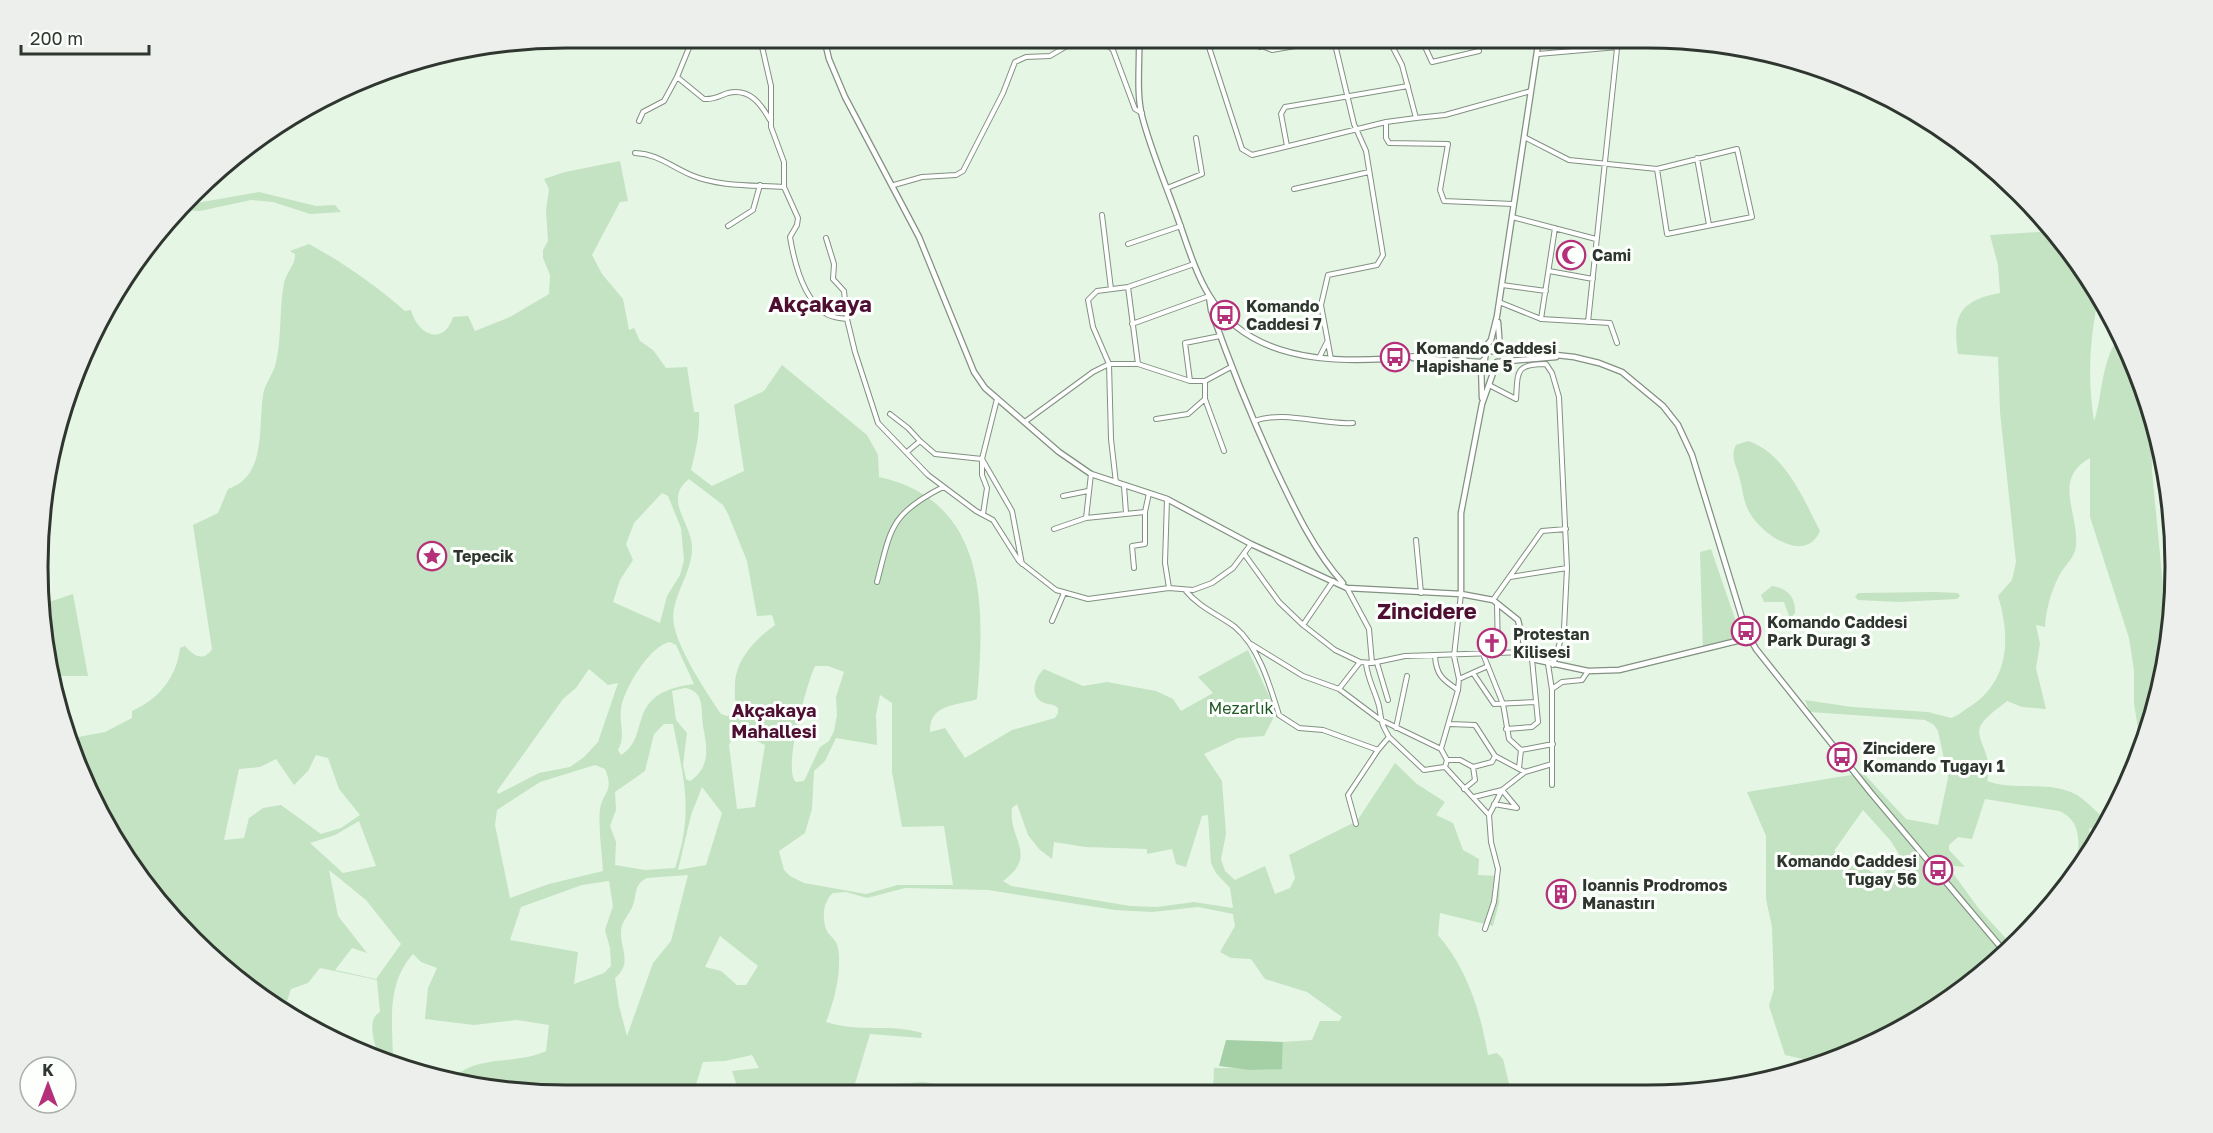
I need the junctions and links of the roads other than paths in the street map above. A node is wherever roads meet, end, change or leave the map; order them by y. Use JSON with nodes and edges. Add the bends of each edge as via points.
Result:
{"nodes":[{"id":1,"x":689,"y":48,"type":"edge"},
{"id":2,"x":762,"y":48,"type":"edge"},
{"id":3,"x":826,"y":48,"type":"edge"},
{"id":4,"x":1063,"y":48,"type":"edge"},
{"id":5,"x":1111,"y":48,"type":"edge"},
{"id":6,"x":1139,"y":48,"type":"edge"},
{"id":7,"x":1209,"y":48,"type":"edge"},
{"id":8,"x":1264,"y":48,"type":"edge"},
{"id":9,"x":1284,"y":48,"type":"edge"},
{"id":10,"x":1334,"y":48,"type":"edge"},
{"id":11,"x":1393,"y":48,"type":"edge"},
{"id":12,"x":1426,"y":48,"type":"edge"},
{"id":13,"x":1538,"y":48,"type":"edge"},
{"id":14,"x":1607,"y":48,"type":"edge"},
{"id":15,"x":1618,"y":48,"type":"edge"},
{"id":16,"x":1479,"y":51,"type":"dead end"},
{"id":17,"x":1538,"y":54,"type":"junction"},
{"id":18,"x":677,"y":77,"type":"junction"},
{"id":19,"x":1408,"y":86,"type":"junction"},
{"id":20,"x":1531,"y":91,"type":"junction"},
{"id":21,"x":1349,"y":97,"type":"junction"},
{"id":22,"x":770,"y":99,"type":"junction"},
{"id":23,"x":759,"y":100,"type":"junction"},
{"id":24,"x":1142,"y":114,"type":"junction"},
{"id":25,"x":1416,"y":118,"type":"junction"},
{"id":26,"x":639,"y":121,"type":"dead end"},
{"id":27,"x":770,"y":121,"type":"junction"},
{"id":28,"x":1386,"y":122,"type":"junction"},
{"id":29,"x":1356,"y":128,"type":"junction"},
{"id":30,"x":1523,"y":136,"type":"junction"},
{"id":31,"x":1196,"y":138,"type":"dead end"},
{"id":32,"x":1287,"y":146,"type":"junction"},
{"id":33,"x":635,"y":153,"type":"dead end"},
{"id":34,"x":1697,"y":158,"type":"junction"},
{"id":35,"x":1605,"y":165,"type":"junction"},
{"id":36,"x":1657,"y":169,"type":"junction"},
{"id":37,"x":1369,"y":172,"type":"junction"},
{"id":38,"x":760,"y":185,"type":"junction"},
{"id":39,"x":894,"y":185,"type":"junction"},
{"id":40,"x":784,"y":187,"type":"junction"},
{"id":41,"x":1167,"y":188,"type":"junction"},
{"id":42,"x":1294,"y":189,"type":"dead end"},
{"id":43,"x":1514,"y":204,"type":"junction"},
{"id":44,"x":1101,"y":215,"type":"dead end"},
{"id":45,"x":1512,"y":217,"type":"junction"},
{"id":46,"x":1709,"y":225,"type":"junction"},
{"id":47,"x":728,"y":226,"type":"dead end"},
{"id":48,"x":1181,"y":226,"type":"junction"},
{"id":49,"x":1555,"y":228,"type":"junction"},
{"id":50,"x":826,"y":238,"type":"dead end"},
{"id":51,"x":1596,"y":239,"type":"junction"},
{"id":52,"x":1128,"y":244,"type":"dead end"},
{"id":53,"x":1194,"y":264,"type":"junction"},
{"id":54,"x":1550,"y":271,"type":"junction"},
{"id":55,"x":1593,"y":279,"type":"junction"},
{"id":56,"x":1502,"y":285,"type":"junction"},
{"id":57,"x":1128,"y":287,"type":"junction"},
{"id":58,"x":1111,"y":289,"type":"junction"},
{"id":59,"x":1546,"y":291,"type":"junction"},
{"id":60,"x":1209,"y":296,"type":"junction"},
{"id":61,"x":1499,"y":302,"type":"junction"},
{"id":62,"x":1497,"y":316,"type":"junction"},
{"id":63,"x":1541,"y":319,"type":"junction"},
{"id":64,"x":848,"y":320,"type":"junction"},
{"id":65,"x":1588,"y":322,"type":"junction"},
{"id":66,"x":1132,"y":324,"type":"junction"},
{"id":67,"x":1220,"y":336,"type":"junction"},
{"id":68,"x":1327,"y":341,"type":"junction"},
{"id":69,"x":1617,"y":343,"type":"dead end"},
{"id":70,"x":1485,"y":349,"type":"junction"},
{"id":71,"x":1498,"y":350,"type":"junction"},
{"id":72,"x":1395,"y":357,"type":"junction"},
{"id":73,"x":1574,"y":357,"type":"junction"},
{"id":74,"x":1319,"y":358,"type":"junction"},
{"id":75,"x":1331,"y":360,"type":"junction"},
{"id":76,"x":1483,"y":361,"type":"junction"},
{"id":77,"x":1496,"y":361,"type":"junction"},
{"id":78,"x":1138,"y":363,"type":"junction"},
{"id":79,"x":1109,"y":364,"type":"junction"},
{"id":80,"x":1231,"y":367,"type":"junction"},
{"id":81,"x":1190,"y":381,"type":"junction"},
{"id":82,"x":1205,"y":381,"type":"junction"},
{"id":83,"x":1487,"y":384,"type":"junction"},
{"id":84,"x":997,"y":399,"type":"junction"},
{"id":85,"x":1205,"y":399,"type":"junction"},
{"id":86,"x":1482,"y":404,"type":"junction"},
{"id":87,"x":890,"y":414,"type":"dead end"},
{"id":88,"x":1156,"y":419,"type":"dead end"},
{"id":89,"x":1026,"y":421,"type":"junction"},
{"id":90,"x":1254,"y":421,"type":"junction"},
{"id":91,"x":1353,"y":423,"type":"dead end"},
{"id":92,"x":920,"y":441,"type":"junction"},
{"id":93,"x":1224,"y":451,"type":"dead end"},
{"id":94,"x":907,"y":452,"type":"junction"},
{"id":95,"x":982,"y":459,"type":"junction"},
{"id":96,"x":1091,"y":474,"type":"junction"},
{"id":97,"x":1116,"y":483,"type":"junction"},
{"id":98,"x":1124,"y":486,"type":"junction"},
{"id":99,"x":943,"y":487,"type":"junction"},
{"id":100,"x":1088,"y":491,"type":"junction"},
{"id":101,"x":1149,"y":492,"type":"junction"},
{"id":102,"x":1063,"y":496,"type":"dead end"},
{"id":103,"x":1167,"y":499,"type":"junction"},
{"id":104,"x":1145,"y":512,"type":"junction"},
{"id":105,"x":1126,"y":513,"type":"junction"},
{"id":106,"x":983,"y":514,"type":"junction"},
{"id":107,"x":1086,"y":518,"type":"junction"},
{"id":108,"x":1054,"y":529,"type":"dead end"},
{"id":109,"x":1566,"y":529,"type":"junction"},
{"id":110,"x":1416,"y":540,"type":"dead end"},
{"id":111,"x":1251,"y":544,"type":"junction"},
{"id":112,"x":1245,"y":555,"type":"junction"},
{"id":113,"x":1023,"y":565,"type":"junction"},
{"id":114,"x":1134,"y":568,"type":"dead end"},
{"id":115,"x":1567,"y":568,"type":"junction"},
{"id":116,"x":1510,"y":577,"type":"junction"},
{"id":117,"x":1333,"y":580,"type":"junction"},
{"id":118,"x":877,"y":582,"type":"dead end"},
{"id":119,"x":1168,"y":588,"type":"junction"},
{"id":120,"x":1347,"y":588,"type":"junction"},
{"id":121,"x":1185,"y":591,"type":"junction"},
{"id":122,"x":1064,"y":593,"type":"junction"},
{"id":123,"x":1421,"y":593,"type":"junction"},
{"id":124,"x":1461,"y":594,"type":"junction"},
{"id":125,"x":1493,"y":600,"type":"junction"},
{"id":126,"x":1497,"y":604,"type":"junction"},
{"id":127,"x":1052,"y":621,"type":"dead end"},
{"id":128,"x":1303,"y":625,"type":"junction"},
{"id":129,"x":1749,"y":638,"type":"junction"},
{"id":130,"x":1251,"y":644,"type":"junction"},
{"id":131,"x":1526,"y":652,"type":"junction"},
{"id":132,"x":1498,"y":653,"type":"junction"},
{"id":133,"x":1483,"y":654,"type":"junction"},
{"id":134,"x":1435,"y":656,"type":"junction"},
{"id":135,"x":1454,"y":656,"type":"junction"},
{"id":136,"x":1532,"y":659,"type":"junction"},
{"id":137,"x":1360,"y":662,"type":"junction"},
{"id":138,"x":1375,"y":663,"type":"junction"},
{"id":139,"x":1366,"y":664,"type":"junction"},
{"id":140,"x":1550,"y":665,"type":"junction"},
{"id":141,"x":1488,"y":666,"type":"junction"},
{"id":142,"x":1588,"y":671,"type":"junction"},
{"id":143,"x":1473,"y":674,"type":"junction"},
{"id":144,"x":1407,"y":676,"type":"dead end"},
{"id":145,"x":1459,"y":679,"type":"junction"},
{"id":146,"x":1338,"y":689,"type":"junction"},
{"id":147,"x":1458,"y":690,"type":"junction"},
{"id":148,"x":1552,"y":690,"type":"junction"},
{"id":149,"x":1388,"y":700,"type":"dead end"},
{"id":150,"x":1536,"y":702,"type":"junction"},
{"id":151,"x":1503,"y":704,"type":"junction"},
{"id":152,"x":1379,"y":719,"type":"junction"},
{"id":153,"x":1450,"y":724,"type":"junction"},
{"id":154,"x":1396,"y":728,"type":"junction"},
{"id":155,"x":1506,"y":729,"type":"junction"},
{"id":156,"x":1389,"y":737,"type":"junction"},
{"id":157,"x":1553,"y":744,"type":"junction"},
{"id":158,"x":1441,"y":748,"type":"junction"},
{"id":159,"x":1378,"y":750,"type":"junction"},
{"id":160,"x":1521,"y":750,"type":"junction"},
{"id":161,"x":1495,"y":756,"type":"junction"},
{"id":162,"x":1447,"y":760,"type":"junction"},
{"id":163,"x":1552,"y":764,"type":"junction"},
{"id":164,"x":1444,"y":767,"type":"junction"},
{"id":165,"x":1473,"y":767,"type":"junction"},
{"id":166,"x":1520,"y":768,"type":"junction"},
{"id":167,"x":1525,"y":772,"type":"junction"},
{"id":168,"x":1552,"y":785,"type":"dead end"},
{"id":169,"x":1464,"y":789,"type":"junction"},
{"id":170,"x":1502,"y":790,"type":"junction"},
{"id":171,"x":1474,"y":797,"type":"junction"},
{"id":172,"x":1494,"y":804,"type":"junction"},
{"id":173,"x":1489,"y":815,"type":"junction"},
{"id":174,"x":1356,"y":824,"type":"dead end"},
{"id":175,"x":1485,"y":929,"type":"dead end"},
{"id":176,"x":1999,"y":946,"type":"edge"}],
"edges":[{"from":1,"to":18,"type":"street"},
{"from":2,"to":22,"type":"street"},
{"from":3,"to":39,"type":"street","via":[[846,97]]},
{"from":4,"to":39,"type":"street","via":[[1050,56],[1026,57],[1015,62],[963,171]]},
{"from":5,"to":24,"type":"street","via":[[1135,109]]},
{"from":6,"to":24,"type":"street"},
{"from":7,"to":32,"type":"street","via":[[1244,152],[1252,154]]},
{"from":8,"to":9,"type":"street"},
{"from":10,"to":21,"type":"street"},
{"from":11,"to":19,"type":"street"},
{"from":12,"to":16,"type":"street","via":[[1432,62]]},
{"from":13,"to":17,"type":"street"},
{"from":14,"to":17,"type":"street"},
{"from":15,"to":35,"type":"street"},
{"from":17,"to":20,"type":"street"},
{"from":18,"to":23,"type":"street","via":[[704,99],[737,92]]},
{"from":18,"to":26,"type":"street","via":[[664,101],[643,112]]},
{"from":19,"to":21,"type":"street"},
{"from":19,"to":25,"type":"street"},
{"from":20,"to":25,"type":"street","via":[[1445,115]]},
{"from":20,"to":30,"type":"street"},
{"from":21,"to":29,"type":"street"},
{"from":21,"to":32,"type":"street","via":[[1283,108]]},
{"from":22,"to":23,"type":"street"},
{"from":22,"to":27,"type":"street"},
{"from":23,"to":27,"type":"street"},
{"from":24,"to":41,"type":"street"},
{"from":25,"to":28,"type":"street"},
{"from":27,"to":40,"type":"street","via":[[784,162]]},
{"from":28,"to":29,"type":"street"},
{"from":28,"to":43,"type":"street","via":[[1389,143],[1448,144],[1440,190],[1444,201]]},
{"from":29,"to":32,"type":"street"},
{"from":29,"to":37,"type":"street"},
{"from":30,"to":35,"type":"street","via":[[1569,160]]},
{"from":30,"to":43,"type":"street"},
{"from":31,"to":41,"type":"street","via":[[1202,174]]},
{"from":33,"to":38,"type":"street","via":[[651,154],[705,179]]},
{"from":34,"to":36,"type":"street"},
{"from":34,"to":46,"type":"street"},
{"from":34,"to":46,"type":"street","via":[[1737,149],[1752,217]]},
{"from":35,"to":36,"type":"street"},
{"from":35,"to":51,"type":"street"},
{"from":36,"to":46,"type":"street","via":[[1667,234]]},
{"from":37,"to":42,"type":"street"},
{"from":37,"to":68,"type":"street","via":[[1382,259],[1377,265],[1328,275],[1322,306]]},
{"from":38,"to":40,"type":"street"},
{"from":38,"to":47,"type":"street","via":[[753,210]]},
{"from":39,"to":84,"type":"street","via":[[974,372]]},
{"from":40,"to":64,"type":"street","via":[[798,218],[790,237],[809,296],[825,314]]},
{"from":41,"to":48,"type":"street"},
{"from":43,"to":45,"type":"street"},
{"from":44,"to":58,"type":"street"},
{"from":45,"to":49,"type":"street"},
{"from":45,"to":56,"type":"street"},
{"from":48,"to":52,"type":"street"},
{"from":48,"to":53,"type":"street"},
{"from":49,"to":51,"type":"street"},
{"from":49,"to":54,"type":"street"},
{"from":50,"to":64,"type":"street","via":[[834,264],[833,279],[844,291]]},
{"from":51,"to":55,"type":"street"},
{"from":53,"to":57,"type":"street"},
{"from":53,"to":60,"type":"street"},
{"from":54,"to":55,"type":"street"},
{"from":54,"to":59,"type":"street"},
{"from":55,"to":65,"type":"street"},
{"from":56,"to":59,"type":"street"},
{"from":56,"to":61,"type":"street"},
{"from":57,"to":58,"type":"street"},
{"from":57,"to":66,"type":"street"},
{"from":58,"to":79,"type":"street","via":[[1097,291],[1088,300],[1093,327]]},
{"from":59,"to":63,"type":"street"},
{"from":60,"to":66,"type":"street"},
{"from":60,"to":67,"type":"street"},
{"from":60,"to":74,"type":"street","via":[[1243,330],[1270,346]]},
{"from":61,"to":62,"type":"street"},
{"from":61,"to":63,"type":"street"},
{"from":62,"to":70,"type":"street"},
{"from":62,"to":71,"type":"street"},
{"from":63,"to":65,"type":"street"},
{"from":64,"to":94,"type":"street","via":[[876,419]]},
{"from":65,"to":69,"type":"street","via":[[1610,323]]},
{"from":66,"to":78,"type":"street"},
{"from":67,"to":80,"type":"street"},
{"from":67,"to":81,"type":"street","via":[[1185,343]]},
{"from":68,"to":74,"type":"street"},
{"from":68,"to":75,"type":"street"},
{"from":70,"to":71,"type":"street"},
{"from":70,"to":72,"type":"street"},
{"from":70,"to":76,"type":"street"},
{"from":71,"to":73,"type":"street"},
{"from":71,"to":77,"type":"street"},
{"from":72,"to":75,"type":"street"},
{"from":72,"to":76,"type":"street"},
{"from":73,"to":77,"type":"street"},
{"from":73,"to":129,"type":"street","via":[[1622,372],[1643,387],[1678,425],[1692,455]]},
{"from":74,"to":75,"type":"street"},
{"from":76,"to":77,"type":"street"},
{"from":76,"to":86,"type":"street"},
{"from":77,"to":83,"type":"street"},
{"from":78,"to":79,"type":"street"},
{"from":78,"to":81,"type":"street"},
{"from":79,"to":89,"type":"street"},
{"from":79,"to":97,"type":"street"},
{"from":80,"to":82,"type":"street"},
{"from":80,"to":90,"type":"street"},
{"from":81,"to":82,"type":"street"},
{"from":82,"to":85,"type":"street"},
{"from":83,"to":86,"type":"street"},
{"from":83,"to":109,"type":"street","via":[[1516,399],[1517,375],[1522,367],[1546,364],[1552,373],[1559,397]]},
{"from":84,"to":89,"type":"street"},
{"from":84,"to":95,"type":"street"},
{"from":85,"to":88,"type":"street","via":[[1188,414]]},
{"from":85,"to":93,"type":"street"},
{"from":86,"to":124,"type":"street","via":[[1461,513]]},
{"from":87,"to":92,"type":"street"},
{"from":89,"to":96,"type":"street","via":[[1059,452]]},
{"from":90,"to":91,"type":"street","via":[[1277,416]]},
{"from":90,"to":120,"type":"street","via":[[1293,505],[1332,571]]},
{"from":92,"to":94,"type":"street"},
{"from":92,"to":95,"type":"street","via":[[935,454]]},
{"from":94,"to":99,"type":"street"},
{"from":95,"to":106,"type":"street","via":[[987,488]]},
{"from":95,"to":113,"type":"street","via":[[1012,511]]},
{"from":96,"to":97,"type":"street"},
{"from":96,"to":100,"type":"street"},
{"from":97,"to":98,"type":"street"},
{"from":98,"to":101,"type":"street"},
{"from":98,"to":105,"type":"street"},
{"from":99,"to":106,"type":"street"},
{"from":99,"to":118,"type":"street","via":[[914,502],[890,529]]},
{"from":100,"to":102,"type":"street"},
{"from":100,"to":107,"type":"street"},
{"from":101,"to":103,"type":"street"},
{"from":101,"to":104,"type":"street"},
{"from":103,"to":111,"type":"street"},
{"from":103,"to":119,"type":"street"},
{"from":104,"to":105,"type":"street"},
{"from":104,"to":114,"type":"street","via":[[1145,544],[1132,546]]},
{"from":105,"to":107,"type":"street"},
{"from":106,"to":113,"type":"street","via":[[997,524]]},
{"from":107,"to":108,"type":"street"},
{"from":109,"to":115,"type":"street"},
{"from":109,"to":116,"type":"street","via":[[1542,531]]},
{"from":110,"to":123,"type":"street"},
{"from":111,"to":112,"type":"street"},
{"from":111,"to":117,"type":"street"},
{"from":112,"to":121,"type":"street","via":[[1212,583]]},
{"from":112,"to":128,"type":"street","via":[[1274,595]]},
{"from":113,"to":122,"type":"street"},
{"from":115,"to":116,"type":"street"},
{"from":115,"to":140,"type":"street","via":[[1564,629]]},
{"from":116,"to":125,"type":"street"},
{"from":117,"to":120,"type":"street"},
{"from":117,"to":128,"type":"street"},
{"from":119,"to":121,"type":"street"},
{"from":119,"to":122,"type":"street","via":[[1088,599]]},
{"from":120,"to":123,"type":"street"},
{"from":120,"to":138,"type":"street","via":[[1369,629]]},
{"from":121,"to":130,"type":"street","via":[[1236,628]]},
{"from":122,"to":127,"type":"street"},
{"from":123,"to":124,"type":"street"},
{"from":124,"to":125,"type":"street"},
{"from":124,"to":135,"type":"street"},
{"from":125,"to":126,"type":"street"},
{"from":126,"to":131,"type":"street","via":[[1518,620]]},
{"from":126,"to":132,"type":"street"},
{"from":128,"to":137,"type":"street","via":[[1335,650]]},
{"from":129,"to":142,"type":"street","via":[[1619,670]]},
{"from":129,"to":176,"type":"street","via":[[1782,684]]},
{"from":130,"to":146,"type":"street","via":[[1303,676]]},
{"from":130,"to":159,"type":"street","via":[[1279,715],[1299,728],[1323,730]]},
{"from":131,"to":132,"type":"street"},
{"from":131,"to":136,"type":"street"},
{"from":132,"to":133,"type":"street"},
{"from":133,"to":135,"type":"street"},
{"from":133,"to":141,"type":"street"},
{"from":134,"to":135,"type":"street"},
{"from":134,"to":138,"type":"street","via":[[1405,656]]},
{"from":134,"to":147,"type":"street","via":[[1442,679]]},
{"from":135,"to":145,"type":"street"},
{"from":136,"to":140,"type":"street"},
{"from":136,"to":150,"type":"street"},
{"from":137,"to":139,"type":"street"},
{"from":137,"to":146,"type":"street"},
{"from":138,"to":139,"type":"street"},
{"from":138,"to":149,"type":"street"},
{"from":139,"to":152,"type":"street"},
{"from":140,"to":142,"type":"street"},
{"from":140,"to":148,"type":"street"},
{"from":141,"to":143,"type":"street"},
{"from":141,"to":151,"type":"street"},
{"from":142,"to":148,"type":"street","via":[[1582,680],[1562,682]]},
{"from":143,"to":145,"type":"street"},
{"from":143,"to":151,"type":"street","via":[[1494,704]]},
{"from":144,"to":154,"type":"street"},
{"from":145,"to":147,"type":"street"},
{"from":146,"to":152,"type":"street"},
{"from":147,"to":153,"type":"street"},
{"from":148,"to":157,"type":"street"},
{"from":150,"to":151,"type":"street"},
{"from":150,"to":155,"type":"street","via":[[1538,722],[1532,727]]},
{"from":151,"to":155,"type":"street"},
{"from":152,"to":154,"type":"street"},
{"from":152,"to":156,"type":"street"},
{"from":153,"to":158,"type":"street"},
{"from":153,"to":161,"type":"street","via":[[1475,725]]},
{"from":154,"to":158,"type":"street"},
{"from":155,"to":160,"type":"street","via":[[1509,739]]},
{"from":156,"to":159,"type":"street"},
{"from":156,"to":164,"type":"street","via":[[1424,770]]},
{"from":157,"to":160,"type":"street"},
{"from":157,"to":163,"type":"street"},
{"from":158,"to":162,"type":"street"},
{"from":159,"to":174,"type":"street","via":[[1348,795]]},
{"from":160,"to":166,"type":"street"},
{"from":161,"to":165,"type":"street","via":[[1491,762]]},
{"from":161,"to":166,"type":"street"},
{"from":162,"to":164,"type":"street"},
{"from":162,"to":165,"type":"street","via":[[1460,760]]},
{"from":163,"to":167,"type":"street"},
{"from":163,"to":168,"type":"street"},
{"from":164,"to":169,"type":"street"},
{"from":165,"to":169,"type":"street","via":[[1475,780]]},
{"from":166,"to":167,"type":"street"},
{"from":167,"to":170,"type":"street"},
{"from":169,"to":171,"type":"street"},
{"from":170,"to":171,"type":"street"},
{"from":170,"to":172,"type":"street"},
{"from":170,"to":172,"type":"street","via":[[1517,808]]},
{"from":171,"to":173,"type":"street"},
{"from":172,"to":173,"type":"street"},
{"from":173,"to":175,"type":"street","via":[[1498,868],[1494,902]]}]}
